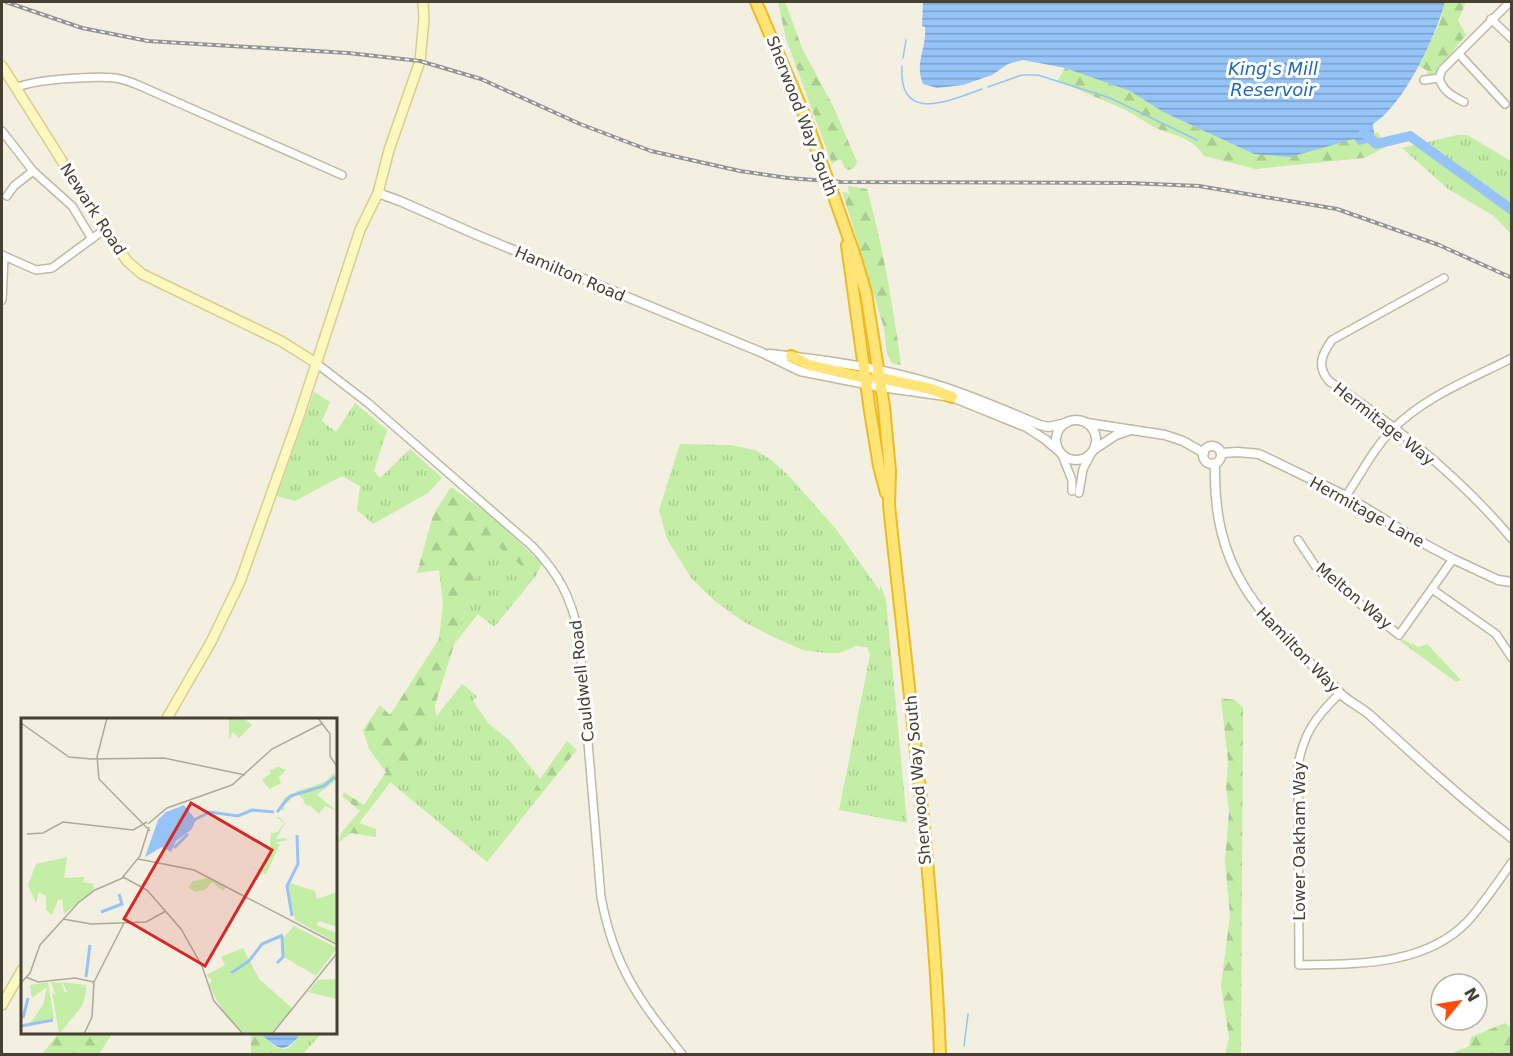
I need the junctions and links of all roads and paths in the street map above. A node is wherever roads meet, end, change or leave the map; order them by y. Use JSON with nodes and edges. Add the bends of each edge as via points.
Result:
{"nodes":[{"id":1,"x":423,"y":2,"type":"edge"},
{"id":2,"x":756,"y":2,"type":"edge"},
{"id":3,"x":1510,"y":2,"type":"edge"},
{"id":4,"x":1491,"y":19,"type":"junction"},
{"id":5,"x":1512,"y":39,"type":"edge"},
{"id":6,"x":1459,"y":54,"type":"junction"},
{"id":7,"x":2,"y":66,"type":"edge"},
{"id":8,"x":1439,"y":78,"type":"junction"},
{"id":9,"x":1424,"y":80,"type":"dead end"},
{"id":10,"x":16,"y":88,"type":"junction"},
{"id":11,"x":1464,"y":102,"type":"dead end"},
{"id":12,"x":1505,"y":104,"type":"dead end"},
{"id":13,"x":2,"y":130,"type":"edge"},
{"id":14,"x":33,"y":171,"type":"junction"},
{"id":15,"x":342,"y":175,"type":"dead end"},
{"id":16,"x":378,"y":194,"type":"junction"},
{"id":17,"x":7,"y":196,"type":"dead end"},
{"id":18,"x":105,"y":229,"type":"junction"},
{"id":19,"x":845,"y":230,"type":"junction"},
{"id":20,"x":92,"y":239,"type":"junction"},
{"id":21,"x":3,"y":256,"type":"edge"},
{"id":22,"x":1444,"y":278,"type":"dead end"},
{"id":23,"x":2,"y":300,"type":"edge"},
{"id":24,"x":763,"y":353,"type":"junction"},
{"id":25,"x":791,"y":356,"type":"joint"},
{"id":26,"x":1512,"y":358,"type":"edge"},
{"id":27,"x":316,"y":363,"type":"junction"},
{"id":28,"x":873,"y":378,"type":"junction"},
{"id":29,"x":952,"y":397,"type":"joint"},
{"id":30,"x":1086,"y":422,"type":"junction"},
{"id":31,"x":1066,"y":423,"type":"junction"},
{"id":32,"x":1394,"y":428,"type":"junction"},
{"id":33,"x":1132,"y":430,"type":"junction"},
{"id":34,"x":1093,"y":452,"type":"junction"},
{"id":35,"x":1204,"y":453,"type":"junction"},
{"id":36,"x":1221,"y":453,"type":"junction"},
{"id":37,"x":1061,"y":454,"type":"junction"},
{"id":38,"x":1215,"y":463,"type":"junction"},
{"id":39,"x":1346,"y":496,"type":"junction"},
{"id":40,"x":889,"y":505,"type":"junction"},
{"id":41,"x":1512,"y":539,"type":"edge"},
{"id":42,"x":1298,"y":540,"type":"dead end"},
{"id":43,"x":1453,"y":559,"type":"junction"},
{"id":44,"x":1512,"y":582,"type":"edge"},
{"id":45,"x":1432,"y":589,"type":"junction"},
{"id":46,"x":1512,"y":658,"type":"edge"},
{"id":47,"x":1339,"y":694,"type":"junction"},
{"id":48,"x":167,"y":718,"type":"edge"},
{"id":49,"x":1512,"y":838,"type":"edge"},
{"id":50,"x":1512,"y":862,"type":"edge"},
{"id":51,"x":21,"y":972,"type":"edge"},
{"id":52,"x":2,"y":1005,"type":"edge"},
{"id":53,"x":682,"y":1054,"type":"edge"},
{"id":54,"x":940,"y":1054,"type":"edge"}],
"edges":[{"from":1,"to":16,"type":"main road","via":[[422,58],[388,150]]},
{"from":2,"to":19,"type":"highway","name":"Sherwood Way South","bridge":true,"via":[[805,116]]},
{"from":3,"to":4,"type":"street"},
{"from":4,"to":5,"type":"street"},
{"from":4,"to":6,"type":"street"},
{"from":6,"to":8,"type":"street"},
{"from":6,"to":12,"type":"street"},
{"from":7,"to":10,"type":"main road","name":"Newark Road"},
{"from":8,"to":9,"type":"street"},
{"from":8,"to":11,"type":"street","via":[[1442,88]]},
{"from":10,"to":15,"type":"street","via":[[61,80],[117,78]]},
{"from":10,"to":18,"type":"main road","name":"Newark Road"},
{"from":13,"to":14,"type":"street","name":"Newark Road"},
{"from":14,"to":17,"type":"street"},
{"from":14,"to":20,"type":"street","name":"Newark Road","via":[[72,206]]},
{"from":16,"to":24,"type":"street","name":"Hamilton Road"},
{"from":16,"to":27,"type":"main road","via":[[360,230]]},
{"from":18,"to":20,"type":"street"},
{"from":18,"to":27,"type":"main road","name":"Newark Road","via":[[127,261],[142,274],[281,341]]},
{"from":19,"to":28,"type":"highway","name":"Sherwood Way South"},
{"from":19,"to":28,"type":"highway","name":"Sherwood Way South","via":[[855,256]]},
{"from":20,"to":21,"type":"street","via":[[52,268],[36,270]]},
{"from":21,"to":23,"type":"street"},
{"from":22,"to":32,"type":"street","name":"Hermitage Way","via":[[1332,340],[1322,356],[1323,371],[1329,381]]},
{"from":24,"to":25,"type":"street","name":"Hamilton Road"},
{"from":24,"to":28,"type":"street","name":"Hamilton Road","via":[[801,371]]},
{"from":25,"to":28,"type":"highway","via":[[808,365]]},
{"from":26,"to":32,"type":"street","via":[[1419,407]]},
{"from":27,"to":48,"type":"main road","via":[[234,598]]},
{"from":27,"to":53,"type":"street","name":"Cauldwell Road","via":[[524,538],[561,581],[574,610],[579,635],[601,897],[607,928],[623,971],[639,998]]},
{"from":28,"to":29,"type":"highway"},
{"from":28,"to":31,"type":"street","name":"Hamilton Road","via":[[936,384],[1040,425]]},
{"from":28,"to":40,"type":"highway","name":"Sherwood Way South","via":[[879,466]]},
{"from":28,"to":40,"type":"highway","name":"Sherwood Way South","via":[[890,471]]},
{"from":29,"to":37,"type":"street","via":[[1026,427]]},
{"from":30,"to":31,"type":"street","name":"Hamilton Road"},
{"from":30,"to":33,"type":"street","name":"Hamilton Road"},
{"from":30,"to":34,"type":"street","via":[[1096,436]]},
{"from":31,"to":37,"type":"street","via":[[1056,436]]},
{"from":32,"to":39,"type":"street"},
{"from":32,"to":41,"type":"street","name":"Hermitage Way","via":[[1491,515]]},
{"from":33,"to":34,"type":"street","via":[[1116,435]]},
{"from":33,"to":35,"type":"street","name":"Hamilton Road","via":[[1165,435]]},
{"from":34,"to":37,"type":"street","via":[[1078,461]]},
{"from":34,"to":37,"type":"street","via":[[1076,492]]},
{"from":35,"to":36,"type":"street","via":[[1213,446]]},
{"from":35,"to":38,"type":"street","via":[[1207,461]]},
{"from":36,"to":38,"type":"street"},
{"from":36,"to":39,"type":"street","name":"Hermitage Lane","via":[[1259,454]]},
{"from":38,"to":47,"type":"street","name":"Hamilton Way","via":[[1221,534],[1238,577],[1274,628]]},
{"from":39,"to":43,"type":"street","name":"Hermitage Lane"},
{"from":40,"to":54,"type":"highway","name":"Sherwood Way South","via":[[919,786]]},
{"from":42,"to":45,"type":"street","name":"Melton Way","via":[[1318,570],[1399,634]]},
{"from":43,"to":44,"type":"street","name":"Hermitage Lane","via":[[1498,580]]},
{"from":43,"to":45,"type":"street","name":"Melton Way"},
{"from":45,"to":46,"type":"street","via":[[1496,634]]},
{"from":47,"to":49,"type":"street","name":"Hamilton Way","via":[[1366,711]]},
{"from":47,"to":50,"type":"street","name":"Lower Oakham Way","via":[[1309,729],[1298,765],[1299,965],[1392,960],[1419,952],[1466,923]]},
{"from":51,"to":52,"type":"main road"}]}
